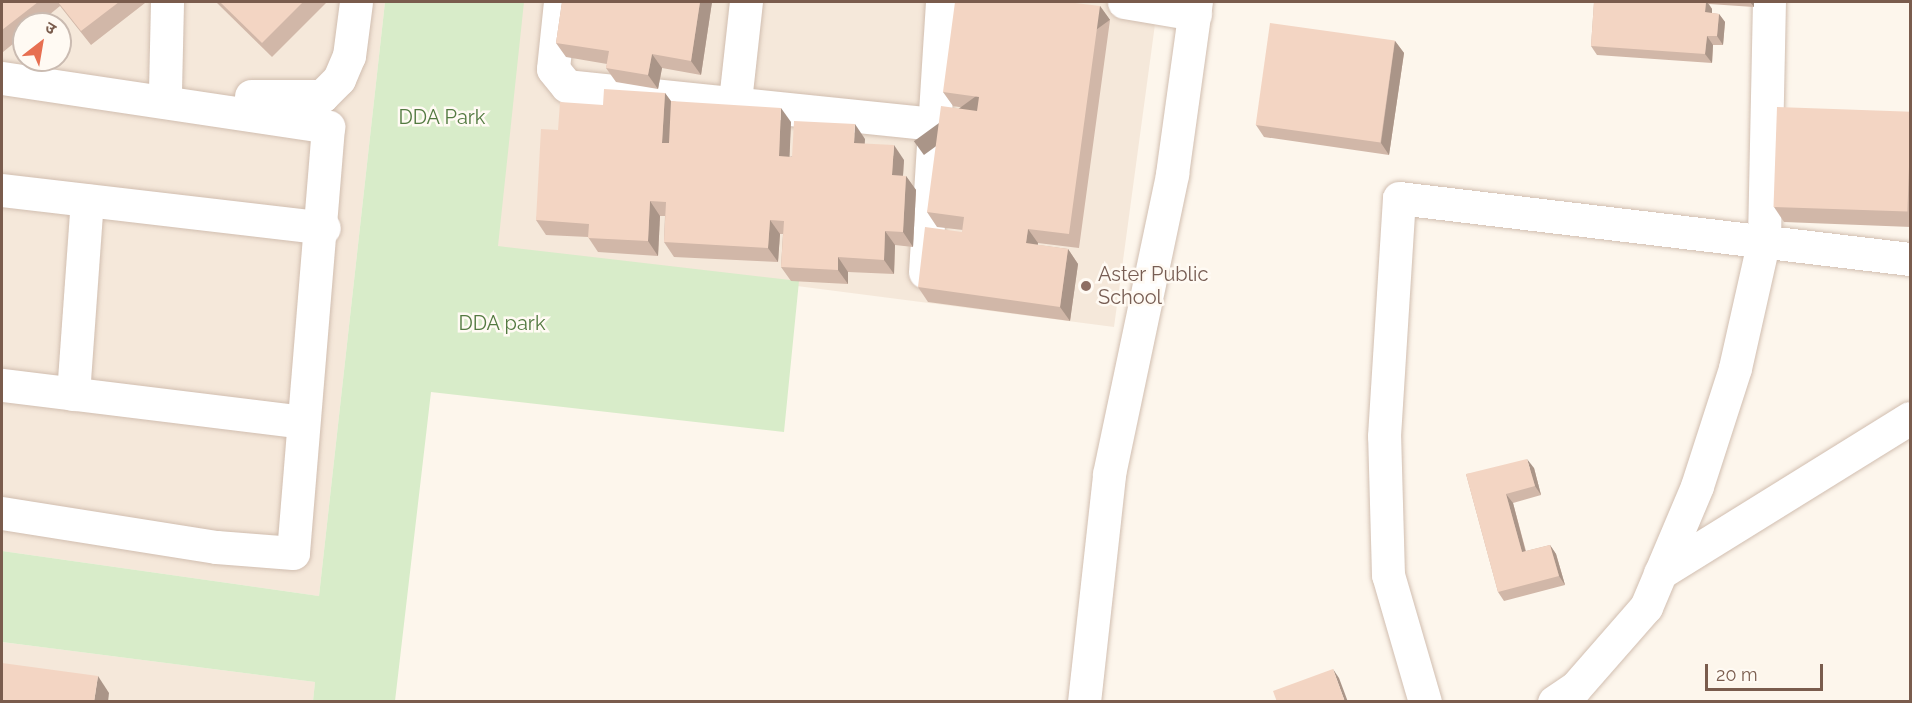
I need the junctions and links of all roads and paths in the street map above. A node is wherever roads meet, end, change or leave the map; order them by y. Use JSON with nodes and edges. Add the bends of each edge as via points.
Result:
{"nodes":[{"id":1,"x":168,"y":2,"type":"edge"},
{"id":2,"x":356,"y":2,"type":"edge"},
{"id":3,"x":560,"y":2,"type":"edge"},
{"id":4,"x":747,"y":2,"type":"edge"},
{"id":5,"x":942,"y":2,"type":"edge"},
{"id":6,"x":1124,"y":2,"type":"edge"},
{"id":7,"x":1769,"y":2,"type":"edge"},
{"id":8,"x":1195,"y":8,"type":"edge"},
{"id":9,"x":2,"y":69,"type":"edge"},
{"id":10,"x":2,"y":78,"type":"edge"},
{"id":11,"x":165,"y":91,"type":"junction"},
{"id":12,"x":735,"y":101,"type":"junction"},
{"id":13,"x":934,"y":124,"type":"junction"},
{"id":14,"x":2,"y":190,"type":"edge"},
{"id":15,"x":87,"y":201,"type":"junction"},
{"id":16,"x":324,"y":228,"type":"junction"},
{"id":17,"x":1764,"y":239,"type":"junction"},
{"id":18,"x":1911,"y":259,"type":"edge"},
{"id":19,"x":924,"y":284,"type":"edge"},
{"id":20,"x":2,"y":385,"type":"edge"},
{"id":21,"x":74,"y":394,"type":"junction"},
{"id":22,"x":1911,"y":418,"type":"edge"},
{"id":23,"x":303,"y":422,"type":"junction"},
{"id":24,"x":2,"y":513,"type":"edge"},
{"id":25,"x":1660,"y":573,"type":"junction"},
{"id":26,"x":1084,"y":702,"type":"edge"},
{"id":27,"x":1425,"y":702,"type":"edge"},
{"id":28,"x":1554,"y":702,"type":"edge"}],
"edges":[{"from":1,"to":11,"type":"street"},
{"from":2,"to":11,"type":"street","via":[[349,56],[339,79],[322,96],[294,99]]},
{"from":3,"to":12,"type":"street","via":[[553,69],[567,86]]},
{"from":4,"to":12,"type":"street"},
{"from":5,"to":13,"type":"street"},
{"from":6,"to":8,"type":"street"},
{"from":7,"to":17,"type":"street"},
{"from":8,"to":26,"type":"street","via":[[1172,174],[1109,474]]},
{"from":9,"to":11,"type":"street"},
{"from":10,"to":16,"type":"street","via":[[328,128]]},
{"from":12,"to":13,"type":"street"},
{"from":13,"to":19,"type":"street"},
{"from":14,"to":15,"type":"street"},
{"from":15,"to":16,"type":"street"},
{"from":15,"to":21,"type":"street"},
{"from":16,"to":23,"type":"street"},
{"from":17,"to":18,"type":"street"},
{"from":17,"to":25,"type":"street","via":[[1734,368],[1696,486]]},
{"from":17,"to":27,"type":"street","via":[[1399,198],[1384,436],[1388,575]]},
{"from":20,"to":21,"type":"street"},
{"from":21,"to":23,"type":"street"},
{"from":22,"to":25,"type":"street"},
{"from":23,"to":24,"type":"street","via":[[293,553],[216,547]]},
{"from":25,"to":28,"type":"street","via":[[1646,607],[1575,688]]}]}
